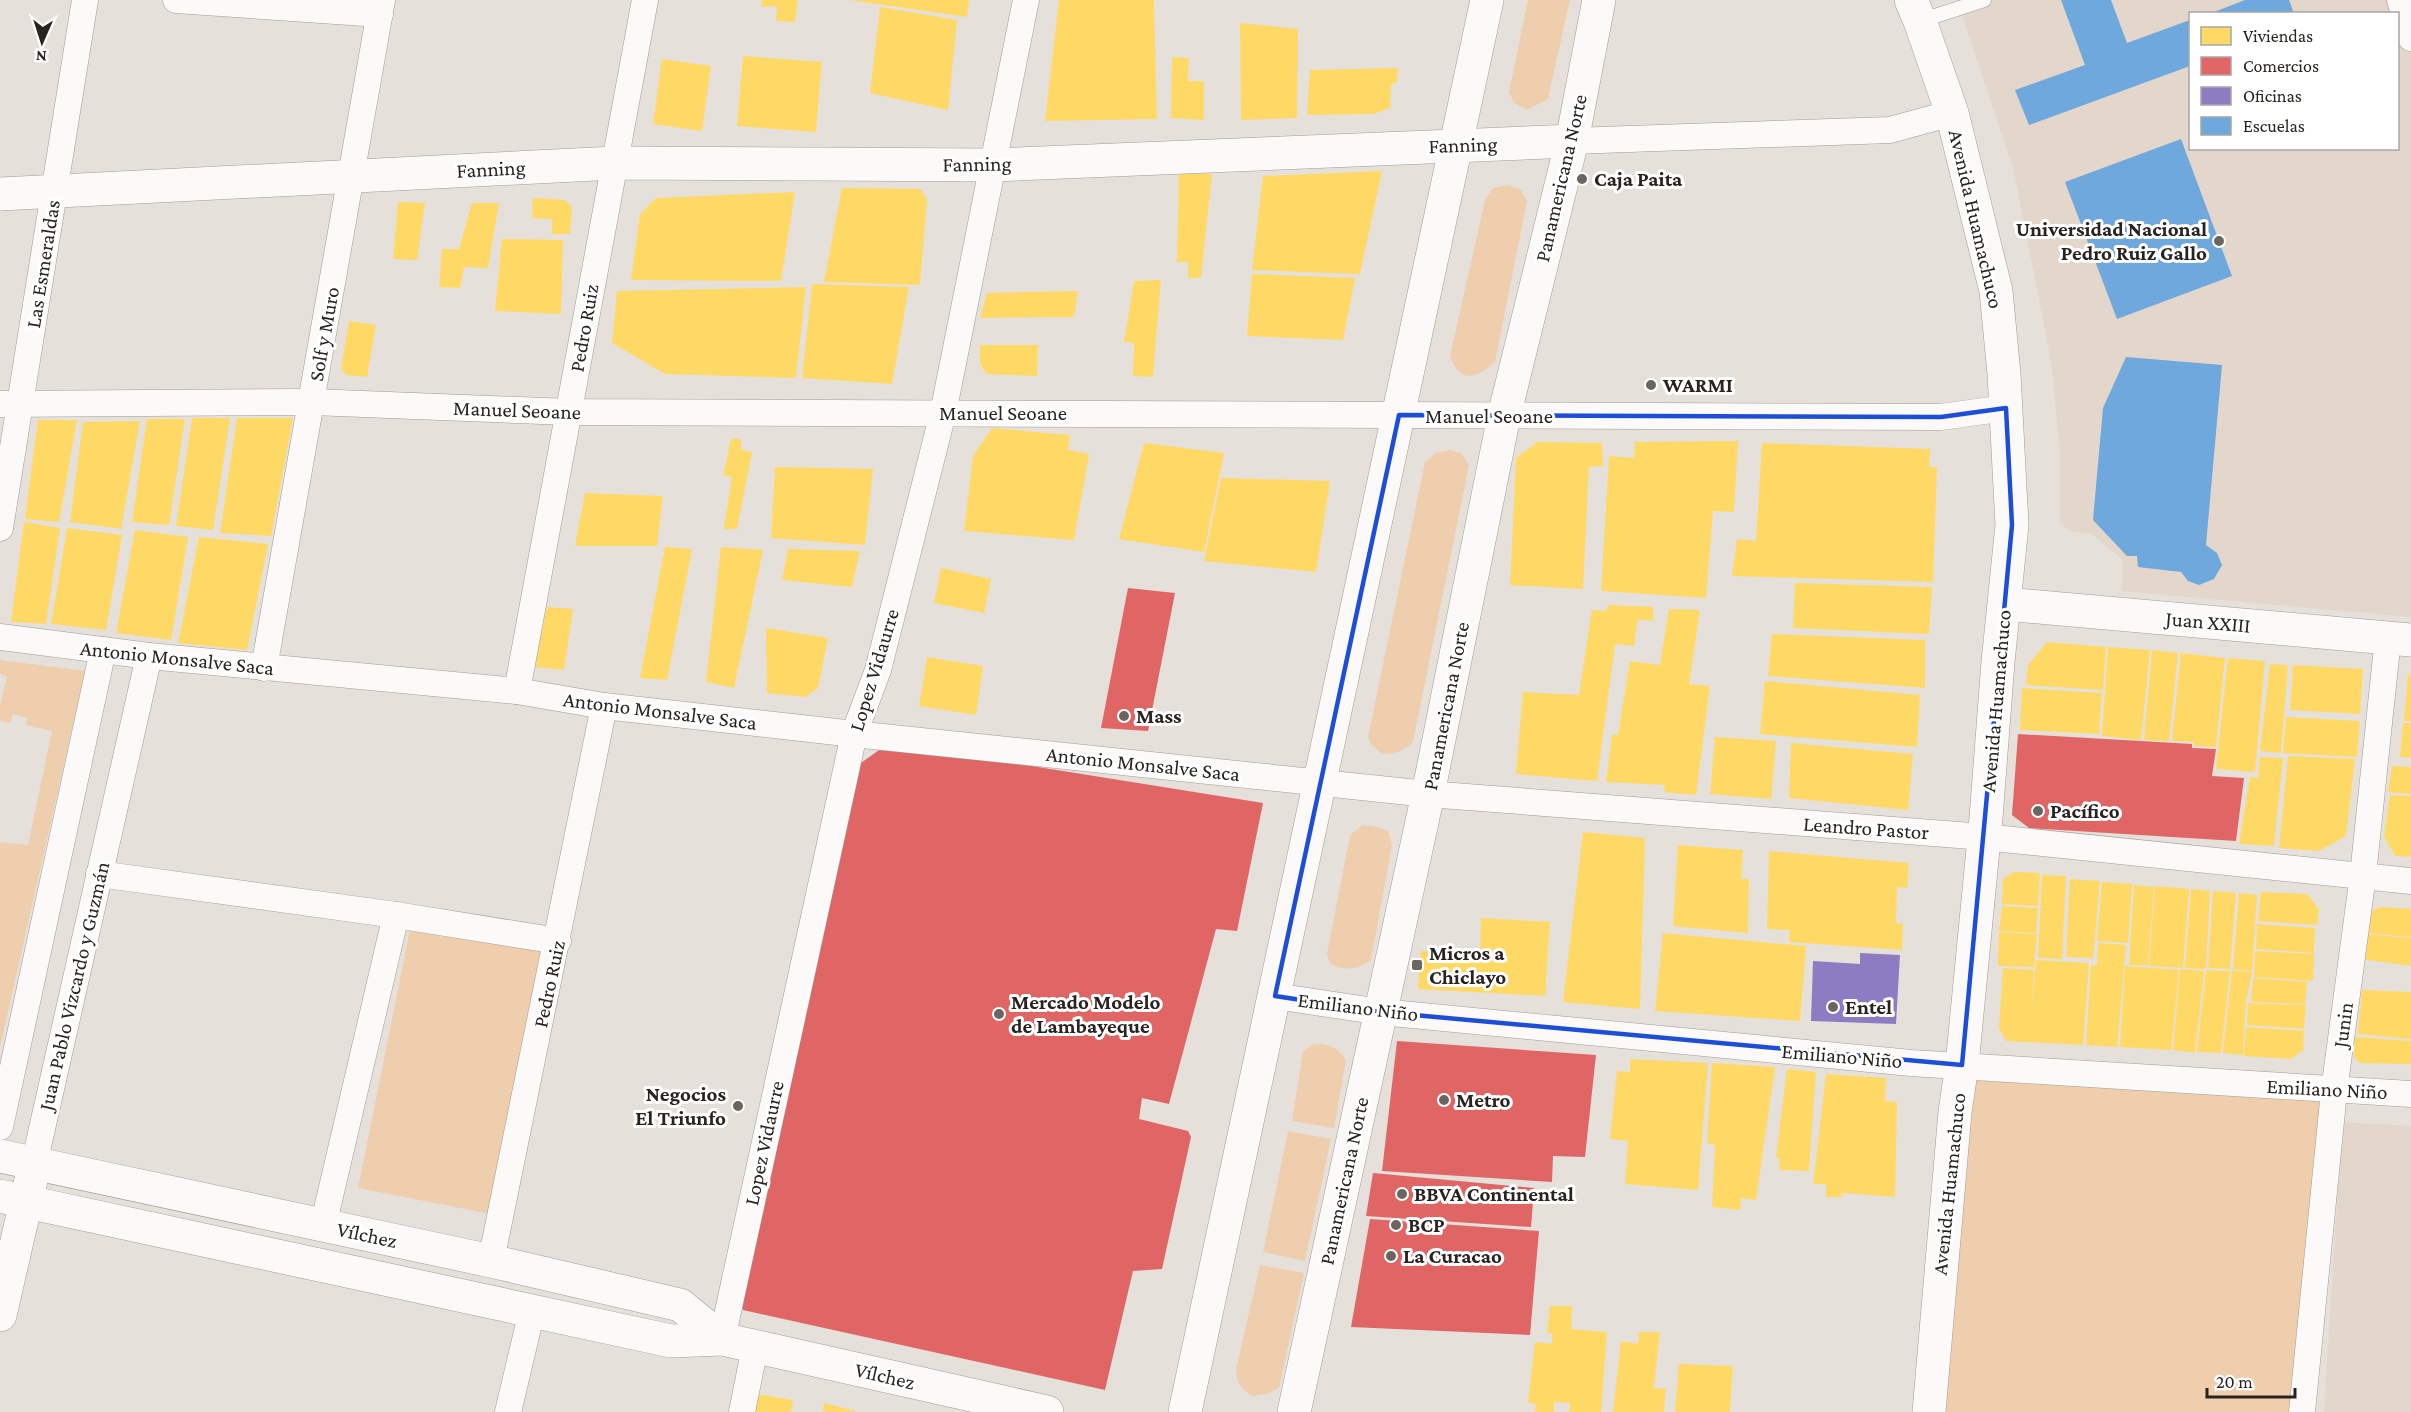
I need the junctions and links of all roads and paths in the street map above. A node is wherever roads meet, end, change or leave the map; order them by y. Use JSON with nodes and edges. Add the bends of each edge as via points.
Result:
{"nodes":[{"id":1,"x":85,"y":0,"type":"edge"},
{"id":2,"x":176,"y":0,"type":"edge"},
{"id":3,"x":645,"y":0,"type":"edge"},
{"id":4,"x":1026,"y":0,"type":"edge"},
{"id":5,"x":1487,"y":0,"type":"edge"},
{"id":6,"x":1599,"y":0,"type":"edge"},
{"id":7,"x":1984,"y":0,"type":"edge"},
{"id":8,"x":2400,"y":0,"type":"edge"},
{"id":9,"x":381,"y":7,"type":"edge"},
{"id":10,"x":1916,"y":10,"type":"edge"},
{"id":11,"x":2411,"y":38,"type":"edge"},
{"id":12,"x":1952,"y":113,"type":"junction"},
{"id":13,"x":1572,"y":141,"type":"junction"},
{"id":14,"x":1456,"y":145,"type":"junction"},
{"id":15,"x":615,"y":163,"type":"junction"},
{"id":16,"x":994,"y":165,"type":"junction"},
{"id":17,"x":351,"y":177,"type":"junction"},
{"id":18,"x":54,"y":192,"type":"junction"},
{"id":19,"x":0,"y":194,"type":"edge"},
{"id":20,"x":312,"y":402,"type":"junction"},
{"id":21,"x":10,"y":404,"type":"edge"},
{"id":22,"x":2007,"y":408,"type":"junction"},
{"id":23,"x":569,"y":412,"type":"junction"},
{"id":24,"x":943,"y":413,"type":"junction"},
{"id":25,"x":1399,"y":416,"type":"junction"},
{"id":26,"x":1504,"y":416,"type":"junction"},
{"id":27,"x":0,"y":528,"type":"edge"},
{"id":28,"x":2005,"y":604,"type":"junction"},
{"id":29,"x":0,"y":637,"type":"edge"},
{"id":30,"x":2400,"y":639,"type":"edge"},
{"id":31,"x":103,"y":650,"type":"junction"},
{"id":32,"x":149,"y":656,"type":"junction"},
{"id":33,"x":264,"y":668,"type":"junction"},
{"id":34,"x":517,"y":691,"type":"junction"},
{"id":35,"x":604,"y":706,"type":"junction"},
{"id":36,"x":854,"y":734,"type":"junction"},
{"id":37,"x":1321,"y":783,"type":"junction"},
{"id":38,"x":1428,"y":794,"type":"junction"},
{"id":39,"x":1984,"y":837,"type":"junction"},
{"id":40,"x":99,"y":874,"type":"junction"},
{"id":41,"x":2363,"y":875,"type":"junction"},
{"id":42,"x":2411,"y":881,"type":"edge"},
{"id":43,"x":396,"y":915,"type":"junction"},
{"id":44,"x":558,"y":941,"type":"junction"},
{"id":45,"x":1275,"y":996,"type":"junction"},
{"id":46,"x":1381,"y":1012,"type":"junction"},
{"id":47,"x":1962,"y":1065,"type":"junction"},
{"id":48,"x":2334,"y":1091,"type":"junction"},
{"id":49,"x":2411,"y":1094,"type":"edge"},
{"id":50,"x":0,"y":1127,"type":"edge"},
{"id":51,"x":0,"y":1156,"type":"edge"},
{"id":52,"x":34,"y":1164,"type":"junction"},
{"id":53,"x":13,"y":1199,"type":"edge"},
{"id":54,"x":323,"y":1226,"type":"junction"},
{"id":55,"x":491,"y":1261,"type":"junction"},
{"id":56,"x":532,"y":1311,"type":"junction"},
{"id":57,"x":0,"y":1316,"type":"edge"},
{"id":58,"x":722,"y":1340,"type":"junction"},
{"id":59,"x":755,"y":1347,"type":"junction"},
{"id":60,"x":508,"y":1412,"type":"edge"},
{"id":61,"x":742,"y":1412,"type":"edge"},
{"id":62,"x":1047,"y":1412,"type":"edge"},
{"id":63,"x":1185,"y":1412,"type":"edge"},
{"id":64,"x":1294,"y":1412,"type":"edge"},
{"id":65,"x":1929,"y":1412,"type":"edge"},
{"id":66,"x":2302,"y":1412,"type":"edge"}],
"edges":[{"from":1,"to":18,"type":"street","name":"Las Esmeraldas"},
{"from":2,"to":9,"type":"street"},
{"from":3,"to":15,"type":"street","name":"Pedro Ruiz"},
{"from":4,"to":16,"type":"street","name":"Lopez Vidaurre"},
{"from":5,"to":14,"type":"main road"},
{"from":6,"to":13,"type":"main road","name":"Panamericana Norte"},
{"from":7,"to":10,"type":"lane"},
{"from":8,"to":11,"type":"street"},
{"from":9,"to":17,"type":"street","name":"Solf y Muro"},
{"from":10,"to":12,"type":"main road","name":"Avenida Huamachuco"},
{"from":12,"to":13,"type":"street","name":"Fanning","via":[[1890,130]]},
{"from":12,"to":22,"type":"main road","name":"Avenida Huamachuco","via":[[1996,291]]},
{"from":13,"to":14,"type":"main road","name":"Fanning"},
{"from":13,"to":26,"type":"main road","name":"Panamericana Norte"},
{"from":14,"to":16,"type":"main road","name":"Fanning"},
{"from":14,"to":25,"type":"main road"},
{"from":15,"to":16,"type":"main road","name":"Fanning"},
{"from":15,"to":17,"type":"main road","name":"Fanning"},
{"from":15,"to":23,"type":"street","name":"Pedro Ruiz"},
{"from":16,"to":24,"type":"street","name":"Lopez Vidaurre"},
{"from":17,"to":18,"type":"main road","name":"Fanning"},
{"from":17,"to":20,"type":"street","name":"Solf y Muro"},
{"from":18,"to":19,"type":"main road","name":"Fanning"},
{"from":18,"to":21,"type":"street","name":"Las Esmeraldas"},
{"from":20,"to":21,"type":"street","name":"Manuel Seoane"},
{"from":20,"to":23,"type":"street","name":"Manuel Seoane"},
{"from":20,"to":33,"type":"street","name":"Solf y Muro"},
{"from":21,"to":27,"type":"street","name":"Las Esmeraldas"},
{"from":22,"to":26,"type":"street","name":"Manuel Seoane","via":[[1941,417]]},
{"from":22,"to":28,"type":"main road","name":"Avenida Huamachuco","via":[[2012,525]]},
{"from":23,"to":24,"type":"street","name":"Manuel Seoane"},
{"from":23,"to":34,"type":"street","name":"Pedro Ruiz"},
{"from":24,"to":25,"type":"street","name":"Manuel Seoane"},
{"from":24,"to":36,"type":"street","name":"Lopez Vidaurre","via":[[878,670]]},
{"from":25,"to":26,"type":"street","name":"Manuel Seoane"},
{"from":25,"to":37,"type":"main road"},
{"from":26,"to":38,"type":"main road","name":"Panamericana Norte"},
{"from":28,"to":30,"type":"main road","name":"Juan XXIII"},
{"from":28,"to":39,"type":"main road","name":"Avenida Huamachuco"},
{"from":29,"to":31,"type":"street","name":"Antonio Monsalve Saca"},
{"from":30,"to":41,"type":"street","name":"Junin"},
{"from":31,"to":32,"type":"street","name":"Antonio Monsalve Saca"},
{"from":31,"to":50,"type":"street","name":"Juan Pablo Vizcardo y Guzmán"},
{"from":32,"to":33,"type":"street","name":"Antonio Monsalve Saca"},
{"from":32,"to":40,"type":"street","name":"Juan Pablo Vizcardo y Guzmán"},
{"from":33,"to":34,"type":"street","name":"Antonio Monsalve Saca"},
{"from":34,"to":35,"type":"street","name":"Antonio Monsalve Saca"},
{"from":35,"to":36,"type":"street","name":"Antonio Monsalve Saca"},
{"from":35,"to":44,"type":"street","name":"Pedro Ruiz"},
{"from":36,"to":37,"type":"street","name":"Antonio Monsalve Saca"},
{"from":36,"to":58,"type":"street","name":"Lopez Vidaurre"},
{"from":37,"to":38,"type":"street","name":"Leandro Pastor"},
{"from":37,"to":45,"type":"main road"},
{"from":38,"to":39,"type":"street","name":"Leandro Pastor"},
{"from":38,"to":46,"type":"main road","name":"Panamericana Norte"},
{"from":39,"to":41,"type":"street","name":"Leandro Pastor"},
{"from":39,"to":47,"type":"main road","name":"Avenida Huamachuco"},
{"from":40,"to":43,"type":"street"},
{"from":40,"to":52,"type":"street","name":"Juan Pablo Vizcardo y Guzmán"},
{"from":41,"to":42,"type":"street","name":"Leandro Pastor"},
{"from":41,"to":48,"type":"street","name":"Junin"},
{"from":43,"to":44,"type":"street"},
{"from":43,"to":54,"type":"street"},
{"from":44,"to":55,"type":"street","name":"Pedro Ruiz"},
{"from":45,"to":46,"type":"street","name":"Emiliano Niño"},
{"from":45,"to":63,"type":"main road"},
{"from":46,"to":47,"type":"street","name":"Emiliano Niño"},
{"from":46,"to":64,"type":"main road","name":"Panamericana Norte"},
{"from":47,"to":48,"type":"street","name":"Emiliano Niño"},
{"from":47,"to":65,"type":"main road","name":"Avenida Huamachuco"},
{"from":48,"to":49,"type":"street","name":"Emiliano Niño"},
{"from":48,"to":66,"type":"street","name":"Junin"},
{"from":51,"to":52,"type":"main road","name":"Vílchez"},
{"from":52,"to":53,"type":"main road","name":"Juan Pablo Vizcardo y Guzmán"},
{"from":52,"to":54,"type":"main road","name":"Vílchez"},
{"from":53,"to":56,"type":"main road","name":"Vílchez"},
{"from":53,"to":57,"type":"main road","name":"Juan Pablo Vizcardo y Guzmán"},
{"from":54,"to":55,"type":"main road","name":"Vílchez"},
{"from":55,"to":58,"type":"main road","name":"Vílchez","via":[[680,1305]]},
{"from":56,"to":58,"type":"main road","name":"Vílchez","via":[[671,1341]]},
{"from":56,"to":60,"type":"street"},
{"from":58,"to":59,"type":"main road","name":"Vílchez"},
{"from":59,"to":61,"type":"street"},
{"from":59,"to":62,"type":"main road","name":"Vílchez"}]}
